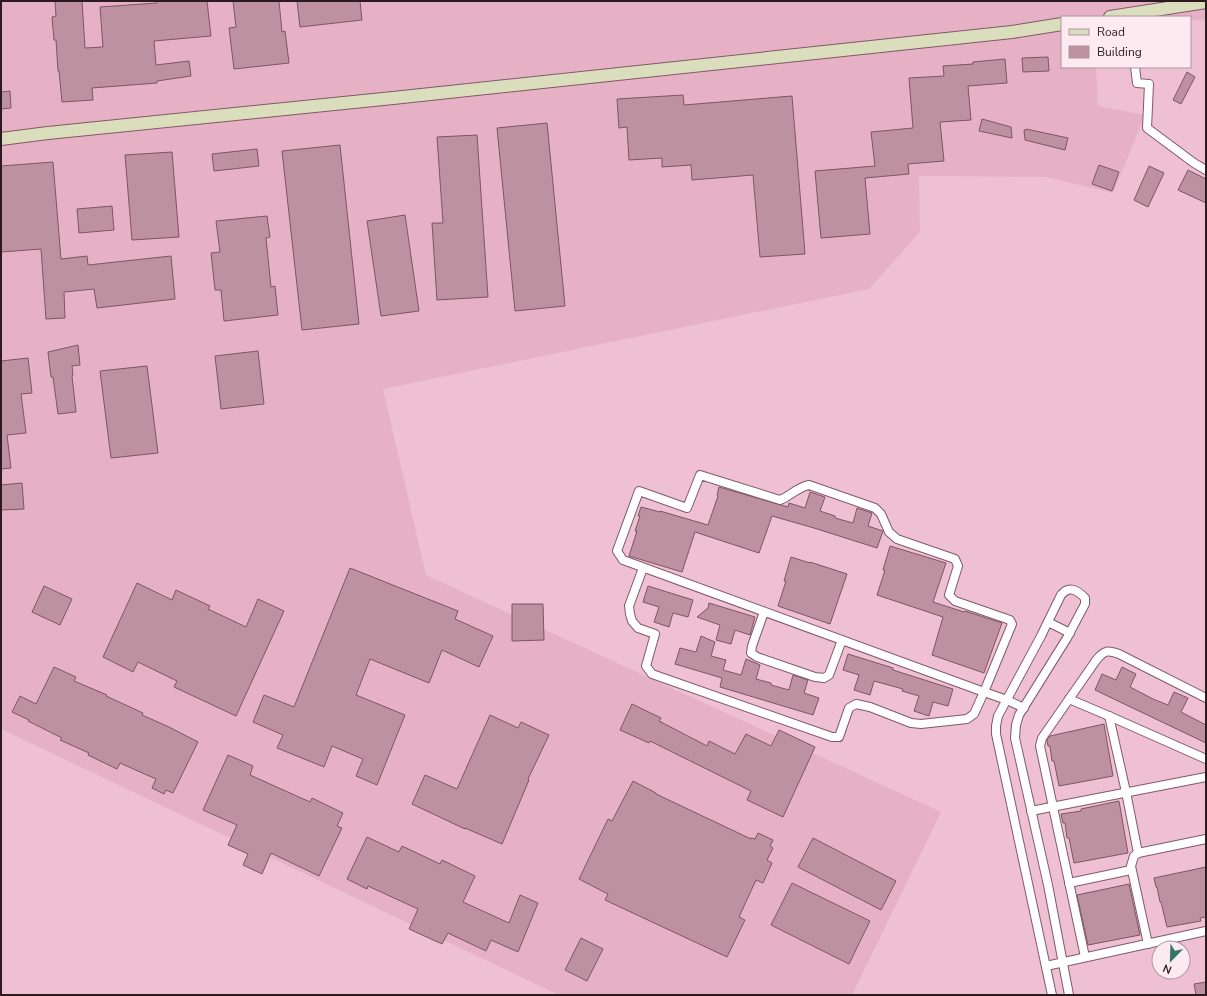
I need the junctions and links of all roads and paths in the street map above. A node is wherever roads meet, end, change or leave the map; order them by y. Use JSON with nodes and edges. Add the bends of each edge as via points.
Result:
{"nodes":[{"id":1,"x":1206,"y":2,"type":"edge"},
{"id":2,"x":1127,"y":16,"type":"edge"},
{"id":3,"x":1061,"y":24,"type":"edge"},
{"id":4,"x":1135,"y":68,"type":"edge"},
{"id":5,"x":1,"y":139,"type":"edge"},
{"id":6,"x":1206,"y":170,"type":"edge"},
{"id":7,"x":643,"y":568,"type":"junction"},
{"id":8,"x":764,"y":612,"type":"junction"},
{"id":9,"x":1048,"y":622,"type":"junction"},
{"id":10,"x":1070,"y":633,"type":"junction"},
{"id":11,"x":842,"y":640,"type":"junction"},
{"id":12,"x":984,"y":692,"type":"junction"},
{"id":13,"x":1206,"y":698,"type":"edge"},
{"id":14,"x":1068,"y":699,"type":"junction"},
{"id":15,"x":1006,"y":700,"type":"junction"},
{"id":16,"x":1024,"y":708,"type":"junction"},
{"id":17,"x":1109,"y":716,"type":"junction"},
{"id":18,"x":1206,"y":759,"type":"edge"},
{"id":19,"x":1206,"y":777,"type":"edge"},
{"id":20,"x":1126,"y":792,"type":"junction"},
{"id":21,"x":1052,"y":806,"type":"junction"},
{"id":22,"x":1031,"y":811,"type":"junction"},
{"id":23,"x":1206,"y":839,"type":"edge"},
{"id":24,"x":1138,"y":853,"type":"junction"},
{"id":25,"x":1131,"y":870,"type":"junction"},
{"id":26,"x":1069,"y":883,"type":"junction"},
{"id":27,"x":1206,"y":931,"type":"edge"},
{"id":28,"x":1148,"y":944,"type":"junction"},
{"id":29,"x":1085,"y":957,"type":"junction"},
{"id":30,"x":1062,"y":962,"type":"junction"},
{"id":31,"x":1046,"y":966,"type":"junction"},
{"id":32,"x":1052,"y":995,"type":"edge"},
{"id":33,"x":1069,"y":995,"type":"edge"}],
"edges":[{"from":1,"to":2,"type":"street"},
{"from":3,"to":5,"type":"street","via":[[1012,32]]},
{"from":4,"to":6,"type":"street","via":[[1137,83],[1149,84],[1147,128]]},
{"from":7,"to":8,"type":"street"},
{"from":7,"to":12,"type":"street","via":[[629,606],[630,614],[638,628],[655,634],[646,666],[652,674],[662,678],[832,737],[839,737],[850,708],[856,704],[921,724],[967,719],[974,714]]},
{"from":7,"to":12,"type":"street","via":[[623,560],[617,551],[639,491],[687,508],[700,475],[780,500],[809,485],[876,508],[889,532],[897,539],[955,559],[958,566],[948,595],[955,601],[1010,620],[1012,624]]},
{"from":8,"to":11,"type":"street"},
{"from":8,"to":11,"type":"street","via":[[752,646],[752,653],[757,657],[824,678],[829,675]]},
{"from":9,"to":10,"type":"street"},
{"from":9,"to":10,"type":"street","via":[[1065,590],[1079,592],[1085,604]]},
{"from":9,"to":15,"type":"street"},
{"from":10,"to":16,"type":"street"},
{"from":11,"to":12,"type":"street"},
{"from":12,"to":15,"type":"street"},
{"from":13,"to":14,"type":"street","via":[[1110,651],[1103,652]]},
{"from":14,"to":17,"type":"street"},
{"from":14,"to":21,"type":"street","via":[[1042,738],[1040,746]]},
{"from":15,"to":16,"type":"street"},
{"from":15,"to":31,"type":"street","via":[[998,716],[996,734]]},
{"from":16,"to":22,"type":"street","via":[[1016,725],[1015,738]]},
{"from":17,"to":18,"type":"street"},
{"from":17,"to":20,"type":"street"},
{"from":19,"to":20,"type":"street"},
{"from":20,"to":21,"type":"street"},
{"from":20,"to":24,"type":"street"},
{"from":21,"to":22,"type":"street"},
{"from":21,"to":26,"type":"street"},
{"from":22,"to":30,"type":"street"},
{"from":23,"to":24,"type":"street"},
{"from":24,"to":25,"type":"street","via":[[1134,856]]},
{"from":25,"to":26,"type":"street"},
{"from":25,"to":28,"type":"street"},
{"from":26,"to":29,"type":"street"},
{"from":27,"to":28,"type":"street"},
{"from":28,"to":29,"type":"street"},
{"from":29,"to":30,"type":"street"},
{"from":30,"to":31,"type":"street"},
{"from":30,"to":33,"type":"street"},
{"from":31,"to":32,"type":"street"}]}
